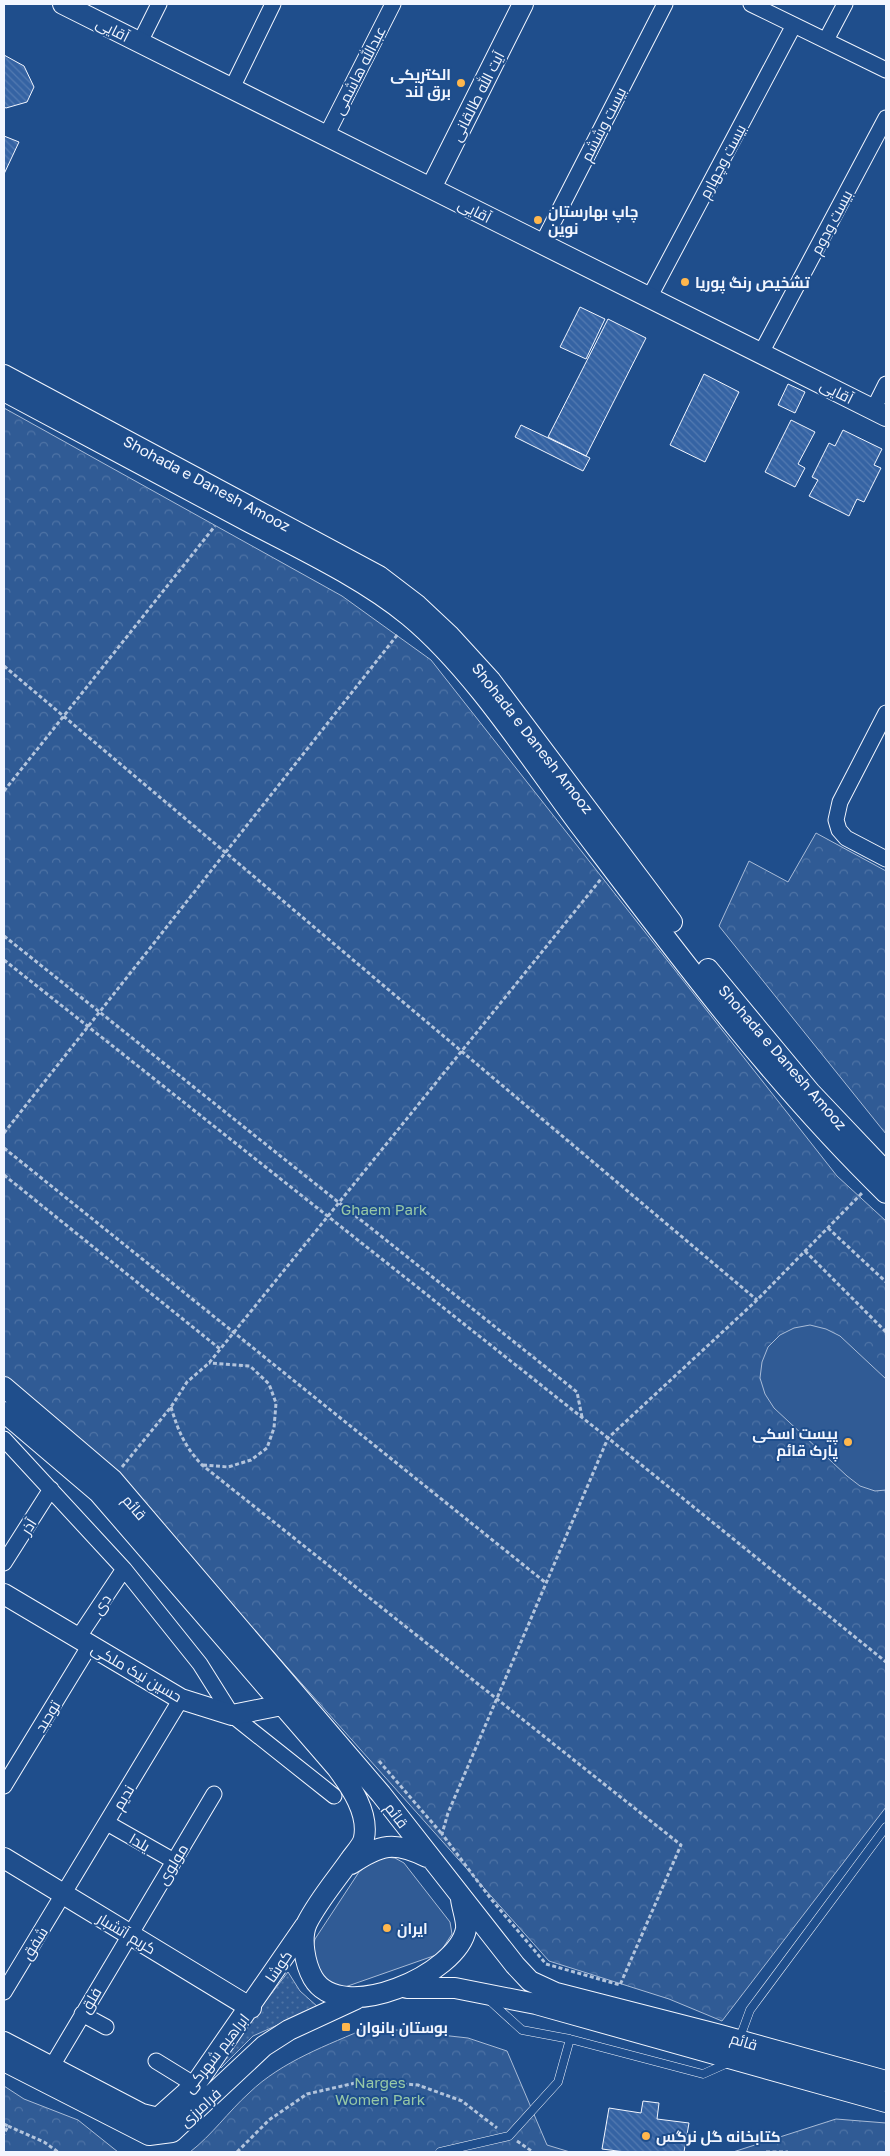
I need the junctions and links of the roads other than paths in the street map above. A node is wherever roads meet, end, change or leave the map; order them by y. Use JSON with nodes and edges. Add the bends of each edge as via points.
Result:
{"nodes":[{"id":1,"x":63,"y":4,"type":"edge"},
{"id":2,"x":159,"y":4,"type":"edge"},
{"id":3,"x":273,"y":4,"type":"edge"},
{"id":4,"x":393,"y":4,"type":"edge"},
{"id":5,"x":523,"y":4,"type":"edge"},
{"id":6,"x":664,"y":4,"type":"edge"},
{"id":7,"x":751,"y":4,"type":"edge"},
{"id":8,"x":845,"y":4,"type":"edge"},
{"id":9,"x":794,"y":25,"type":"junction"},
{"id":10,"x":826,"y":40,"type":"junction"},
{"id":11,"x":140,"y":42,"type":"junction"},
{"id":12,"x":886,"y":70,"type":"edge"},
{"id":13,"x":232,"y":88,"type":"junction"},
{"id":14,"x":886,"y":118,"type":"edge"},
{"id":15,"x":326,"y":136,"type":"junction"},
{"id":16,"x":430,"y":188,"type":"junction"},
{"id":17,"x":542,"y":244,"type":"junction"},
{"id":18,"x":649,"y":298,"type":"junction"},
{"id":19,"x":761,"y":353,"type":"junction"},
{"id":20,"x":4,"y":375,"type":"edge"},
{"id":21,"x":886,"y":384,"type":"edge"},
{"id":22,"x":4,"y":391,"type":"edge"},
{"id":23,"x":880,"y":413,"type":"edge"},
{"id":24,"x":886,"y":713,"type":"edge"},
{"id":25,"x":886,"y":859,"type":"edge"},
{"id":26,"x":886,"y":1172,"type":"edge"},
{"id":27,"x":886,"y":1193,"type":"edge"},
{"id":28,"x":4,"y":1387,"type":"edge"},
{"id":29,"x":4,"y":1412,"type":"edge"},
{"id":30,"x":4,"y":1439,"type":"edge"},
{"id":31,"x":51,"y":1489,"type":"junction"},
{"id":32,"x":4,"y":1563,"type":"edge"},
{"id":33,"x":124,"y":1569,"type":"junction"},
{"id":34,"x":4,"y":1594,"type":"edge"},
{"id":35,"x":84,"y":1641,"type":"junction"},
{"id":36,"x":181,"y":1699,"type":"junction"},
{"id":37,"x":282,"y":1705,"type":"junction"},
{"id":38,"x":232,"y":1715,"type":"junction"},
{"id":39,"x":4,"y":1786,"type":"edge"},
{"id":40,"x":214,"y":1794,"type":"dead end"},
{"id":41,"x":334,"y":1796,"type":"dead end"},
{"id":42,"x":107,"y":1822,"type":"junction"},
{"id":43,"x":886,"y":1827,"type":"edge"},
{"id":44,"x":4,"y":1858,"type":"edge"},
{"id":45,"x":431,"y":1859,"type":"junction"},
{"id":46,"x":174,"y":1861,"type":"junction"},
{"id":47,"x":345,"y":1867,"type":"junction"},
{"id":48,"x":64,"y":1894,"type":"junction"},
{"id":49,"x":460,"y":1896,"type":"junction"},
{"id":50,"x":306,"y":1924,"type":"junction"},
{"id":51,"x":129,"y":1934,"type":"junction"},
{"id":52,"x":392,"y":1989,"type":"junction"},
{"id":53,"x":4,"y":1992,"type":"edge"},
{"id":54,"x":481,"y":1992,"type":"junction"},
{"id":55,"x":358,"y":1999,"type":"junction"},
{"id":56,"x":251,"y":2008,"type":"junction"},
{"id":57,"x":82,"y":2014,"type":"junction"},
{"id":58,"x":106,"y":2027,"type":"dead end"},
{"id":59,"x":570,"y":2039,"type":"junction"},
{"id":60,"x":739,"y":2040,"type":"junction"},
{"id":61,"x":4,"y":2042,"type":"edge"},
{"id":62,"x":156,"y":2061,"type":"dead end"},
{"id":63,"x":734,"y":2061,"type":"junction"},
{"id":64,"x":4,"y":2062,"type":"edge"},
{"id":65,"x":52,"y":2066,"type":"junction"},
{"id":66,"x":886,"y":2081,"type":"edge"},
{"id":67,"x":195,"y":2085,"type":"junction"},
{"id":68,"x":886,"y":2102,"type":"edge"},
{"id":69,"x":158,"y":2118,"type":"joint"},
{"id":70,"x":440,"y":2152,"type":"edge"}],
"edges":[{"from":1,"to":11,"type":"main road","name":"آقایی"},
{"from":2,"to":11,"type":"street"},
{"from":3,"to":13,"type":"street"},
{"from":4,"to":15,"type":"street","name":"عبدالله هاشمی"},
{"from":5,"to":16,"type":"main road","name":"آیت الله طالقانی"},
{"from":6,"to":17,"type":"street","name":"بیست وششم"},
{"from":7,"to":9,"type":"street"},
{"from":8,"to":10,"type":"street"},
{"from":9,"to":10,"type":"street"},
{"from":9,"to":18,"type":"street","name":"بیست وچهارم"},
{"from":10,"to":12,"type":"street"},
{"from":11,"to":13,"type":"main road","name":"آقایی"},
{"from":13,"to":15,"type":"main road","name":"آقایی"},
{"from":14,"to":19,"type":"street","name":"بیست ودوم"},
{"from":15,"to":16,"type":"main road","name":"آقایی"},
{"from":16,"to":17,"type":"main road","name":"آقایی"},
{"from":17,"to":18,"type":"main road","name":"آقایی"},
{"from":18,"to":19,"type":"main road","name":"آقایی"},
{"from":19,"to":23,"type":"main road","name":"آقایی"},
{"from":20,"to":26,"type":"main road","name":"Shohada e Danesh Amooz","via":[[379,576],[417,605],[491,680],[697,957],[810,1092]]},
{"from":21,"to":23,"type":"street"},
{"from":22,"to":27,"type":"main road","via":[[286,541],[370,589],[409,616],[477,688],[748,1042],[791,1093]]},
{"from":24,"to":25,"type":"street","via":[[840,802],[836,820],[846,838]]},
{"from":28,"to":45,"type":"main road","name":"قائم","via":[[112,1479],[381,1794]]},
{"from":29,"to":37,"type":"main road","name":"قائم","via":[[99,1493]]},
{"from":30,"to":31,"type":"street"},
{"from":31,"to":32,"type":"street","name":"آذر"},
{"from":31,"to":33,"type":"street"},
{"from":33,"to":35,"type":"street","name":"دی"},
{"from":33,"to":38,"type":"street","via":[[200,1664]]},
{"from":34,"to":35,"type":"main road","name":"حسین نیک ملکی"},
{"from":35,"to":36,"type":"main road","name":"حسین نیک ملکی"},
{"from":35,"to":39,"type":"street","name":"توحید"},
{"from":36,"to":38,"type":"main road","name":"حسین نیک ملکی"},
{"from":36,"to":42,"type":"street","name":"ندیم"},
{"from":37,"to":38,"type":"main road","name":"حسین نیک ملکی"},
{"from":37,"to":47,"type":"main road","name":"قائم","via":[[337,1768],[358,1803],[364,1821],[364,1839]]},
{"from":38,"to":41,"type":"street"},
{"from":40,"to":46,"type":"street","name":"مولوی"},
{"from":42,"to":46,"type":"street","name":"یلدا"},
{"from":42,"to":48,"type":"street","name":"ندیم"},
{"from":43,"to":60,"type":"lane","via":[[750,2010]]},
{"from":44,"to":48,"type":"main road","name":"کریم آتشبار"},
{"from":45,"to":47,"type":"main road","via":[[408,1848],[390,1845],[372,1849]]},
{"from":45,"to":49,"type":"main road","name":"قائم"},
{"from":46,"to":51,"type":"street","name":"مولوی"},
{"from":47,"to":50,"type":"main road"},
{"from":48,"to":51,"type":"main road","name":"کریم آتشبار"},
{"from":48,"to":53,"type":"street","name":"شفق"},
{"from":49,"to":52,"type":"main road","via":[[466,1928],[459,1947],[437,1968]]},
{"from":49,"to":60,"type":"main road","name":"قائم","via":[[530,1981],[556,1993]]},
{"from":50,"to":55,"type":"main road","via":[[305,1954],[313,1979],[322,1989],[338,1997]]},
{"from":50,"to":56,"type":"main road","name":"کوشا"},
{"from":51,"to":56,"type":"main road","name":"کریم آتشبار"},
{"from":51,"to":57,"type":"street","name":"فلق"},
{"from":52,"to":54,"type":"main road","name":"قائم","via":[[425,1986]]},
{"from":52,"to":55,"type":"main road"},
{"from":54,"to":59,"type":"lane","via":[[522,2030]]},
{"from":54,"to":63,"type":"main road","name":"قائم","via":[[536,2004]]},
{"from":55,"to":64,"type":"main road","name":"فرامرزی","via":[[289,2030],[264,2046],[172,2132],[149,2135]]},
{"from":56,"to":67,"type":"main road","name":"ابراهیم شهرکی"},
{"from":57,"to":58,"type":"street"},
{"from":57,"to":65,"type":"street","name":"فلق"},
{"from":59,"to":63,"type":"lane","via":[[704,2074]]},
{"from":59,"to":70,"type":"lane","via":[[558,2082],[509,2136]]},
{"from":60,"to":63,"type":"main road"},
{"from":60,"to":66,"type":"main road","name":"قائم"},
{"from":61,"to":65,"type":"main road","name":"فرامرزی"},
{"from":62,"to":67,"type":"street"},
{"from":63,"to":68,"type":"main road","name":"قائم"},
{"from":65,"to":69,"type":"main road","name":"فرامرزی","via":[[142,2114]]},
{"from":67,"to":69,"type":"main road","name":"ابراهیم شهرکی"}]}
